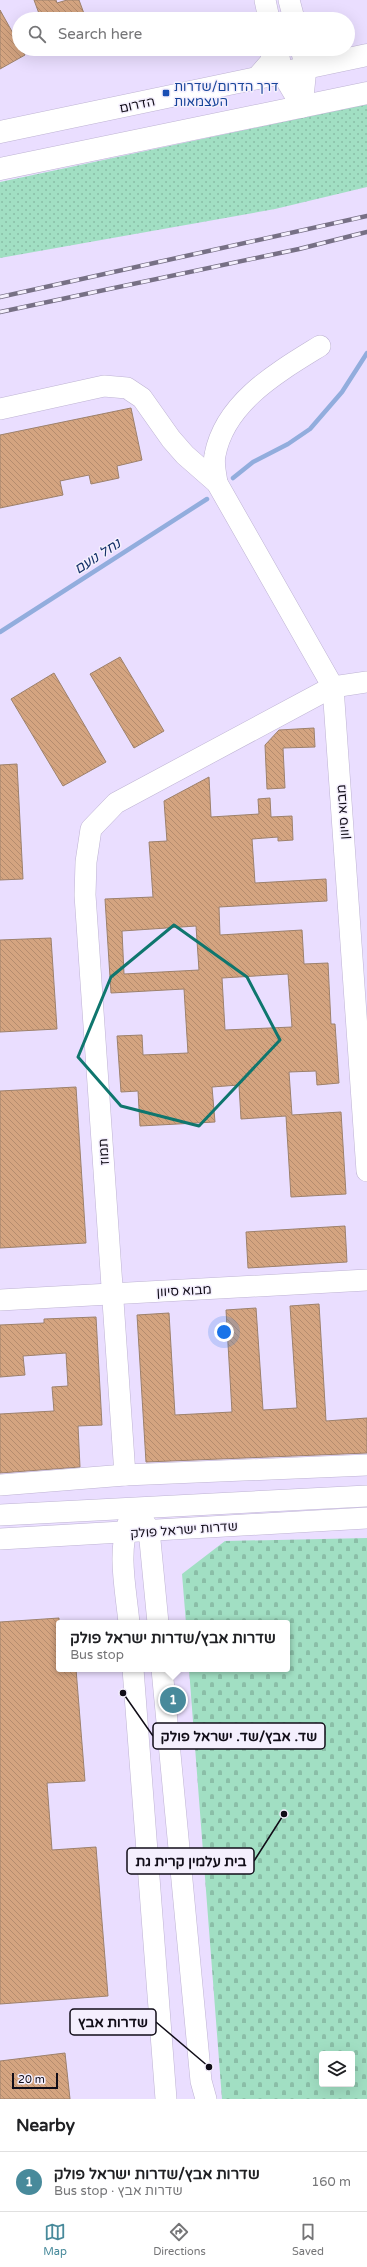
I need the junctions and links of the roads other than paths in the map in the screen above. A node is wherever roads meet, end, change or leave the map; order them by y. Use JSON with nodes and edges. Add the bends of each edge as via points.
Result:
{"nodes":[{"id":1,"x":265,"y":0,"type":"edge"},
{"id":2,"x":289,"y":0,"type":"edge"},
{"id":3,"x":268,"y":12,"type":"edge"},
{"id":4,"x":292,"y":12,"type":"edge"},
{"id":5,"x":367,"y":55,"type":"edge"},
{"id":6,"x":273,"y":56,"type":"edge"},
{"id":7,"x":278,"y":56,"type":"edge"},
{"id":8,"x":306,"y":56,"type":"edge"},
{"id":9,"x":307,"y":56,"type":"edge"},
{"id":10,"x":312,"y":56,"type":"edge"},
{"id":11,"x":282,"y":73,"type":"junction"},
{"id":12,"x":257,"y":78,"type":"junction"},
{"id":13,"x":367,"y":93,"type":"edge"},
{"id":14,"x":302,"y":107,"type":"junction"},
{"id":15,"x":0,"y":132,"type":"edge"},
{"id":16,"x":0,"y":169,"type":"edge"},
{"id":17,"x":320,"y":346,"type":"dead end"},
{"id":18,"x":0,"y":409,"type":"edge"},
{"id":19,"x":217,"y":483,"type":"junction"},
{"id":20,"x":367,"y":682,"type":"edge"},
{"id":21,"x":333,"y":687,"type":"junction"},
{"id":22,"x":367,"y":1171,"type":"edge"},
{"id":23,"x":367,"y":1280,"type":"edge"},
{"id":24,"x":112,"y":1294,"type":"junction"},
{"id":25,"x":0,"y":1300,"type":"edge"},
{"id":26,"x":367,"y":1465,"type":"edge"},
{"id":27,"x":125,"y":1475,"type":"junction"},
{"id":28,"x":0,"y":1485,"type":"edge"},
{"id":29,"x":367,"y":1496,"type":"edge"},
{"id":30,"x":134,"y":1507,"type":"junction"},
{"id":31,"x":0,"y":1515,"type":"edge"},
{"id":32,"x":367,"y":1518,"type":"edge"},
{"id":33,"x":124,"y":1533,"type":"junction"},
{"id":34,"x":0,"y":1539,"type":"edge"},
{"id":35,"x":150,"y":1539,"type":"junction"},
{"id":36,"x":129,"y":1620,"type":"edge"},
{"id":37,"x":158,"y":1620,"type":"edge"},
{"id":38,"x":133,"y":1672,"type":"edge"},
{"id":39,"x":162,"y":1672,"type":"edge"},
{"id":40,"x":166,"y":2099,"type":"edge"},
{"id":41,"x":206,"y":2099,"type":"edge"}],
"edges":[{"from":1,"to":3,"type":"street"},
{"from":2,"to":4,"type":"street"},
{"from":5,"to":10,"type":"main road","name":"הדרום","via":[[336,61]]},
{"from":6,"to":12,"type":"main road"},
{"from":7,"to":11,"type":"street"},
{"from":8,"to":11,"type":"main road","name":"הדרום"},
{"from":9,"to":14,"type":"street"},
{"from":11,"to":12,"type":"main road","name":"הדרום"},
{"from":11,"to":14,"type":"street"},
{"from":12,"to":15,"type":"main road","name":"הדרום"},
{"from":13,"to":14,"type":"main road"},
{"from":14,"to":16,"type":"main road"},
{"from":17,"to":19,"type":"street","via":[[274,374],[245,400],[219,443],[215,456]]},
{"from":18,"to":19,"type":"street","via":[[104,386],[127,388],[149,406],[185,455]]},
{"from":19,"to":21,"type":"street","name":"מבוא סיוון"},
{"from":20,"to":21,"type":"street"},
{"from":21,"to":22,"type":"street","name":"מבוא סיוון"},
{"from":21,"to":24,"type":"street","name":"תמוז","via":[[116,803],[92,829],[86,862],[85,895]]},
{"from":23,"to":24,"type":"street","name":"מבוא סיוון"},
{"from":24,"to":25,"type":"street","name":"מבוא סיוון"},
{"from":24,"to":27,"type":"street","name":"תמוז"},
{"from":26,"to":27,"type":"street"},
{"from":27,"to":28,"type":"street"},
{"from":29,"to":30,"type":"street","name":"שדרות ישראל פולק"},
{"from":30,"to":31,"type":"street","name":"שדרות ישראל פולק"},
{"from":30,"to":33,"type":"street"},
{"from":30,"to":35,"type":"street"},
{"from":32,"to":35,"type":"street","name":"שדרות ישראל פולק","via":[[172,1529]]},
{"from":33,"to":34,"type":"street","name":"שדרות ישראל פולק"},
{"from":33,"to":35,"type":"street","name":"שדרות ישראל פולק"},
{"from":33,"to":36,"type":"street"},
{"from":35,"to":37,"type":"street"},
{"from":38,"to":40,"type":"street"},
{"from":39,"to":41,"type":"street","via":[[201,2081]]}]}
